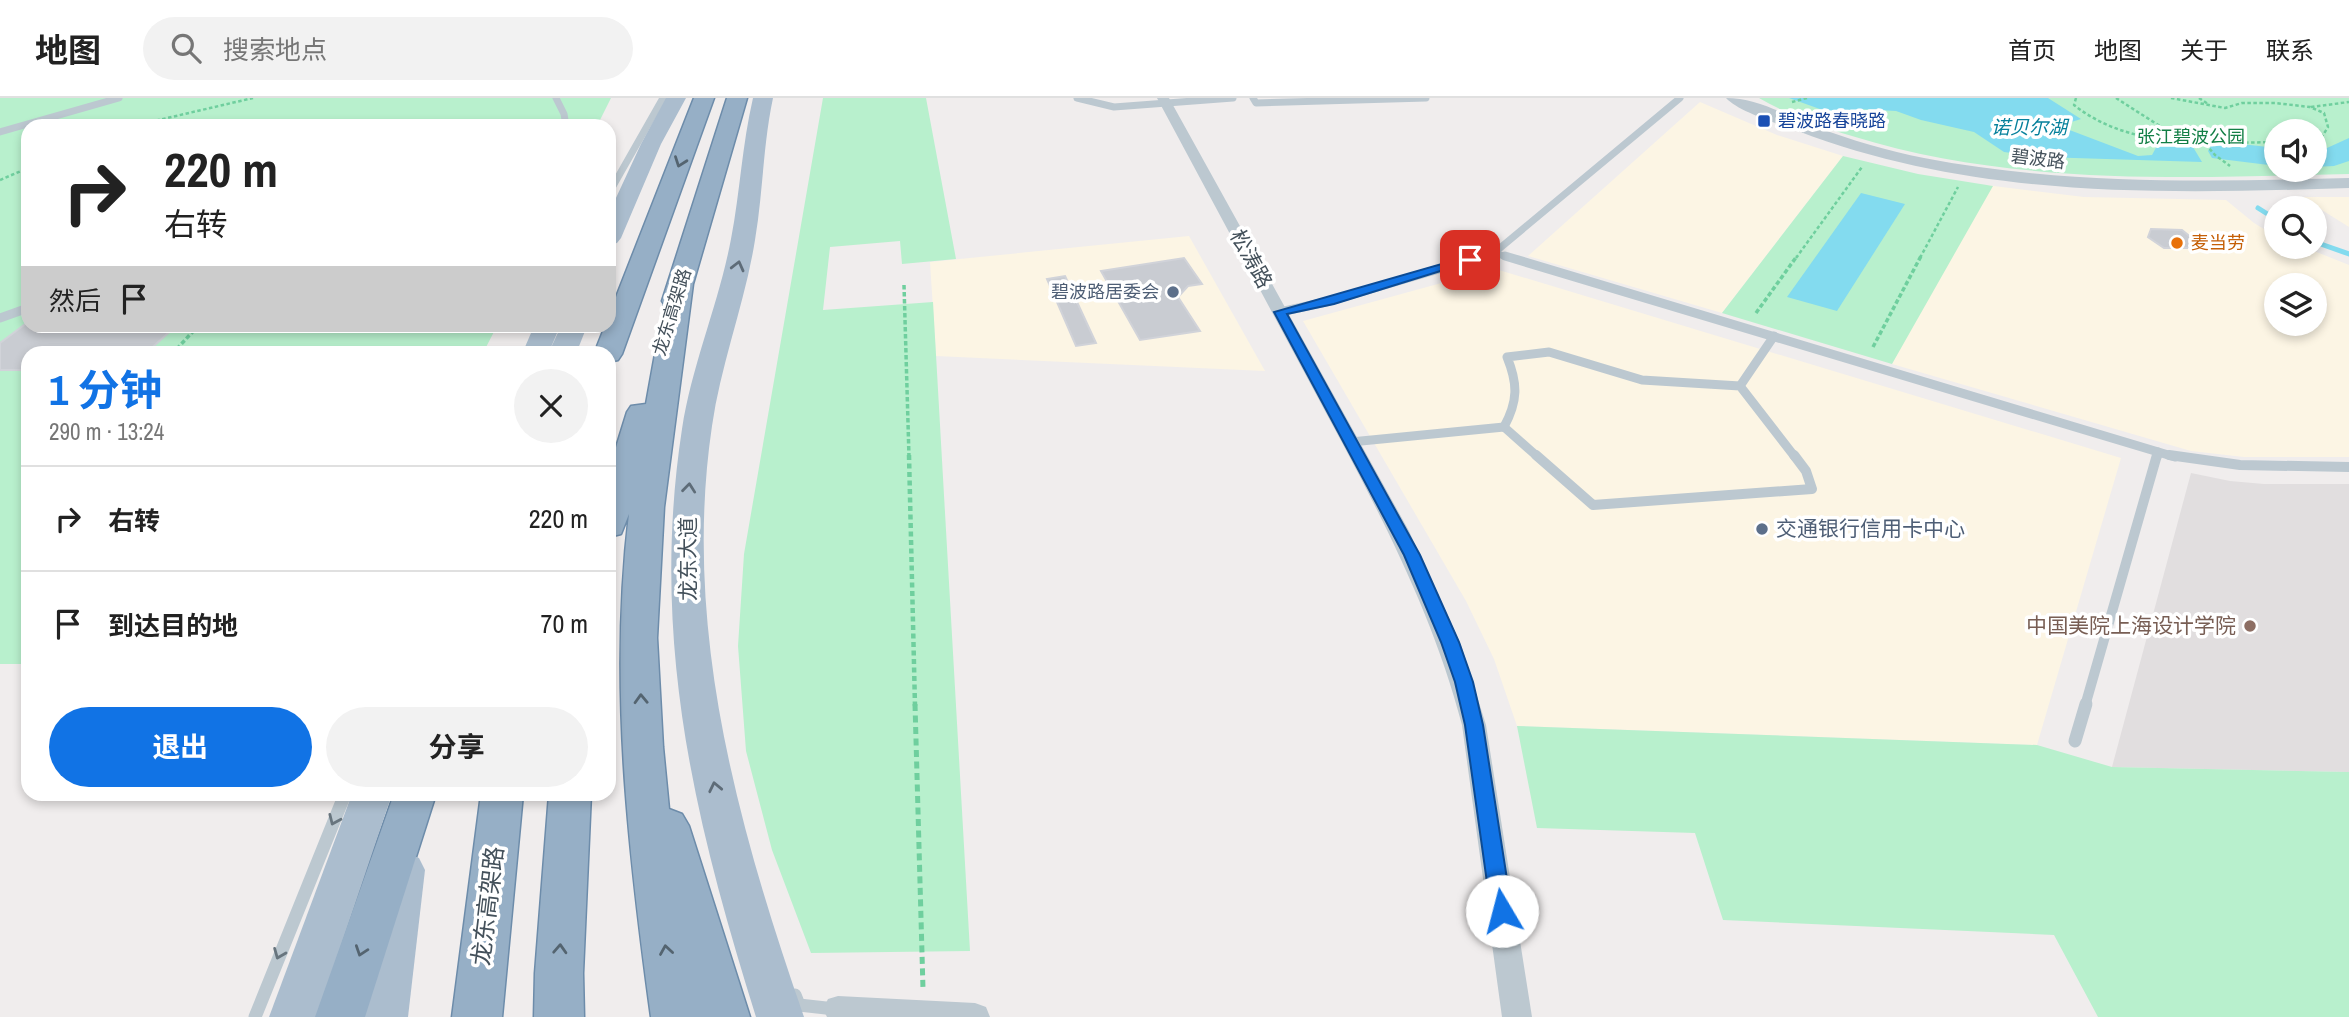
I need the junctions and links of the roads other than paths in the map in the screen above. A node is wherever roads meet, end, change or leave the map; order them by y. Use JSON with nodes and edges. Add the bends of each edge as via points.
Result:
{"nodes":[{"id":1,"x":119,"y":98,"type":"edge"},
{"id":2,"x":556,"y":98,"type":"edge"},
{"id":3,"x":663,"y":98,"type":"edge"},
{"id":4,"x":676,"y":98,"type":"edge"},
{"id":5,"x":704,"y":98,"type":"edge"},
{"id":6,"x":737,"y":98,"type":"edge"},
{"id":7,"x":763,"y":98,"type":"edge"},
{"id":8,"x":1077,"y":98,"type":"edge"},
{"id":9,"x":1233,"y":98,"type":"edge"},
{"id":10,"x":1253,"y":98,"type":"edge"},
{"id":11,"x":1426,"y":98,"type":"edge"},
{"id":12,"x":1680,"y":98,"type":"edge"},
{"id":13,"x":1734,"y":98,"type":"edge"},
{"id":14,"x":1164,"y":101,"type":"edge"},
{"id":15,"x":46,"y":119,"type":"edge"},
{"id":16,"x":565,"y":119,"type":"edge"},
{"id":17,"x":21,"y":126,"type":"edge"},
{"id":18,"x":0,"y":132,"type":"edge"},
{"id":19,"x":651,"y":144,"type":"junction"},
{"id":20,"x":616,"y":181,"type":"edge"},
{"id":21,"x":2349,"y":183,"type":"edge"},
{"id":22,"x":616,"y":192,"type":"edge"},
{"id":23,"x":616,"y":222,"type":"edge"},
{"id":24,"x":1494,"y":253,"type":"junction"},
{"id":25,"x":681,"y":279,"type":"junction"},
{"id":26,"x":21,"y":310,"type":"edge"},
{"id":27,"x":1280,"y":312,"type":"junction"},
{"id":28,"x":0,"y":318,"type":"edge"},
{"id":29,"x":616,"y":333,"type":"edge"},
{"id":30,"x":1774,"y":336,"type":"junction"},
{"id":31,"x":1740,"y":386,"type":"junction"},
{"id":32,"x":1504,"y":427,"type":"junction"},
{"id":33,"x":1351,"y":442,"type":"junction"},
{"id":34,"x":2158,"y":452,"type":"junction"},
{"id":35,"x":2349,"y":467,"type":"edge"},
{"id":36,"x":616,"y":502,"type":"edge"},
{"id":37,"x":2075,"y":741,"type":"dead end"},
{"id":38,"x":643,"y":747,"type":"junction"},
{"id":39,"x":344,"y":801,"type":"edge"},
{"id":40,"x":368,"y":801,"type":"edge"},
{"id":41,"x":414,"y":801,"type":"edge"},
{"id":42,"x":415,"y":801,"type":"edge"},
{"id":43,"x":501,"y":801,"type":"edge"},
{"id":44,"x":570,"y":801,"type":"edge"},
{"id":45,"x":726,"y":837,"type":"junction"},
{"id":46,"x":336,"y":852,"type":"junction"},
{"id":47,"x":773,"y":945,"type":"dead end"},
{"id":48,"x":788,"y":981,"type":"dead end"},
{"id":49,"x":838,"y":1009,"type":"joint"},
{"id":50,"x":794,"y":1013,"type":"edge"},
{"id":51,"x":255,"y":1017,"type":"edge"},
{"id":52,"x":293,"y":1017,"type":"edge"},
{"id":53,"x":340,"y":1017,"type":"edge"},
{"id":54,"x":384,"y":1017,"type":"edge"},
{"id":55,"x":477,"y":1017,"type":"edge"},
{"id":56,"x":559,"y":1017,"type":"edge"},
{"id":57,"x":676,"y":1017,"type":"edge"},
{"id":58,"x":725,"y":1017,"type":"edge"},
{"id":59,"x":975,"y":1017,"type":"edge"},
{"id":60,"x":1517,"y":1017,"type":"edge"}],
"edges":[{"from":1,"to":15,"type":"lane"},
{"from":2,"to":16,"type":"lane"},
{"from":3,"to":20,"type":"lane"},
{"from":4,"to":19,"type":"main road"},
{"from":5,"to":29,"type":"highway","one_way":true},
{"from":6,"to":25,"type":"highway","name":"龙东高架路"},
{"from":45,"to":7,"type":"main road","name":"龙东大道","one_way":true,"via":[[690,653],[688,497],[697,425],[745,234],[754,132]]},
{"from":8,"to":14,"type":"lane","via":[[1114,107]]},
{"from":9,"to":14,"type":"lane"},
{"from":10,"to":11,"type":"lane","via":[[1256,103]]},
{"from":12,"to":24,"type":"lane"},
{"from":13,"to":21,"type":"street","name":"碧波路","via":[[1780,119],[1865,147],[2017,178],[2162,187]]},
{"from":14,"to":27,"type":"street","name":"松涛路"},
{"from":17,"to":18,"type":"lane"},
{"from":19,"to":22,"type":"main road"},
{"from":19,"to":23,"type":"main road"},
{"from":24,"to":27,"type":"lane"},
{"from":24,"to":30,"type":"lane"},
{"from":25,"to":36,"type":"highway","name":"龙东高架路"},
{"from":38,"to":25,"type":"highway","one_way":true,"via":[[639,653],[646,503]]},
{"from":26,"to":28,"type":"lane"},
{"from":27,"to":33,"type":"street","name":"松涛路"},
{"from":30,"to":31,"type":"lane"},
{"from":30,"to":34,"type":"lane"},
{"from":31,"to":32,"type":"lane","via":[[1642,380],[1549,352],[1507,357],[1516,379],[1517,406]]},
{"from":31,"to":32,"type":"lane","via":[[1807,471],[1812,489],[1593,505]]},
{"from":32,"to":33,"type":"lane"},
{"from":33,"to":60,"type":"street","name":"松涛路","via":[[1412,555],[1464,682]]},
{"from":34,"to":35,"type":"lane","via":[[2218,465]]},
{"from":34,"to":37,"type":"lane"},
{"from":57,"to":38,"type":"highway","one_way":true},
{"from":38,"to":58,"type":"highway"},
{"from":39,"to":46,"type":"lane","one_way":true},
{"from":40,"to":46,"type":"main road"},
{"from":41,"to":53,"type":"highway","one_way":true},
{"from":42,"to":54,"type":"main road"},
{"from":43,"to":55,"type":"highway","name":"龙东高架路"},
{"from":56,"to":44,"type":"highway","one_way":true},
{"from":45,"to":47,"type":"lane"},
{"from":45,"to":50,"type":"main road","name":"龙东大道"},
{"from":46,"to":51,"type":"lane","one_way":true},
{"from":46,"to":52,"type":"main road"},
{"from":48,"to":50,"type":"lane"},
{"from":49,"to":50,"type":"lane"},
{"from":49,"to":59,"type":"street"}]}
